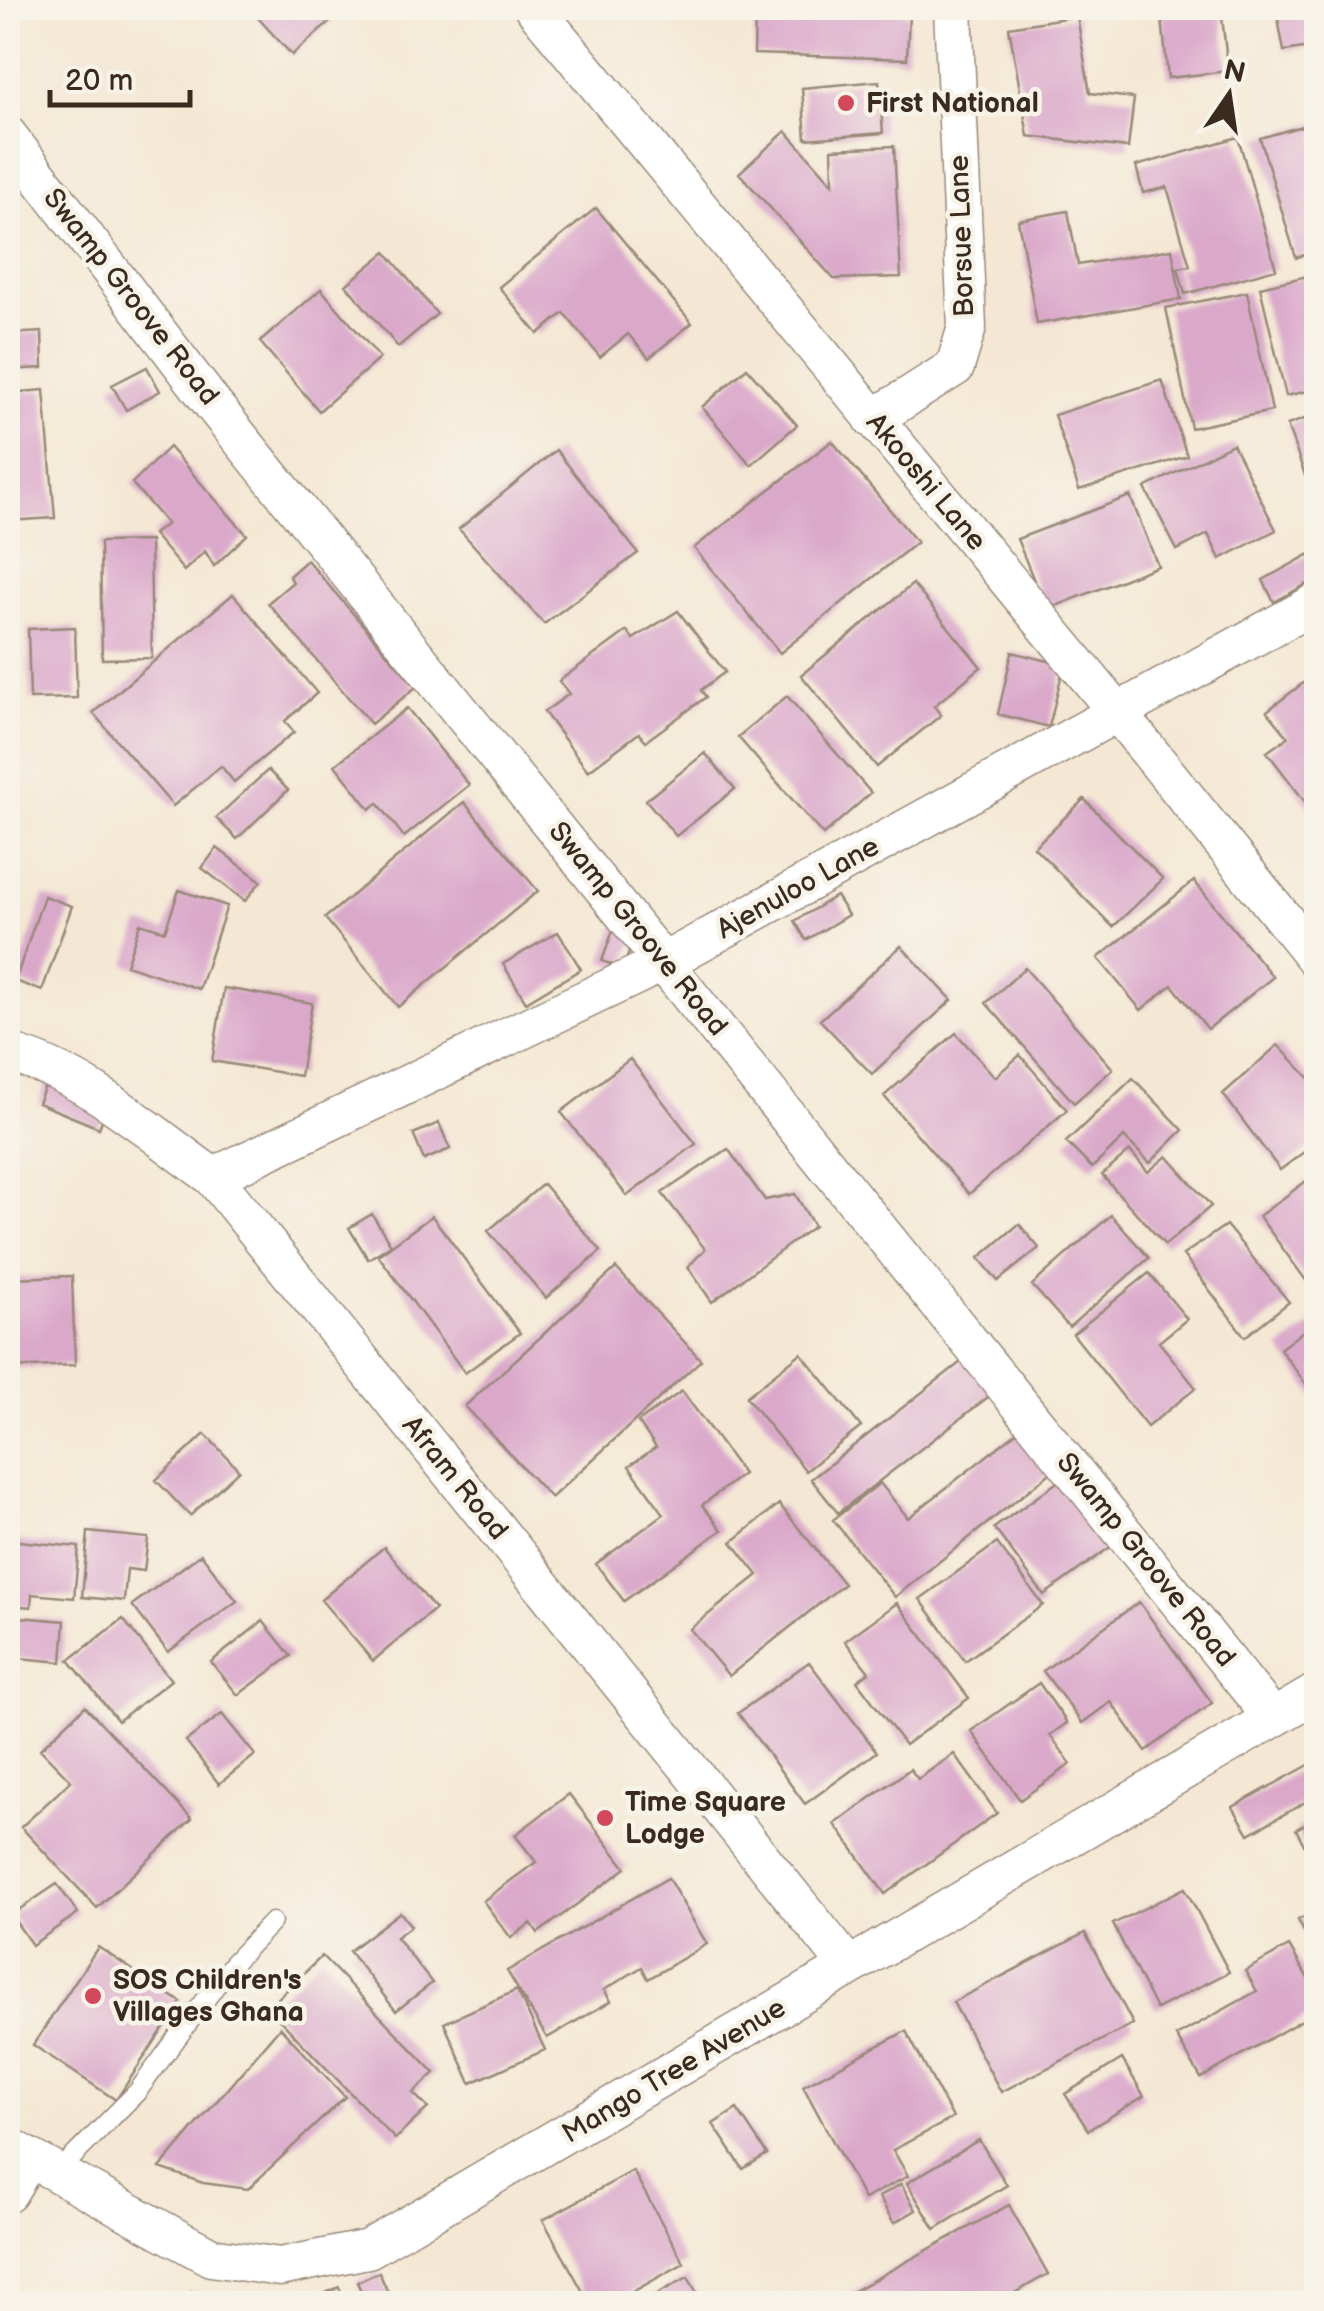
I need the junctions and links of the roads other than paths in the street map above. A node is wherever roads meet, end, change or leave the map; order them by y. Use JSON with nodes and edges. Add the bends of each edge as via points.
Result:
{"nodes":[{"id":1,"x":534,"y":8,"type":"edge"},
{"id":2,"x":953,"y":8,"type":"edge"},
{"id":3,"x":8,"y":136,"type":"edge"},
{"id":4,"x":874,"y":419,"type":"junction"},
{"id":5,"x":1316,"y":602,"type":"edge"},
{"id":6,"x":1118,"y":712,"type":"junction"},
{"id":7,"x":1316,"y":959,"type":"edge"},
{"id":8,"x":664,"y":962,"type":"junction"},
{"id":9,"x":8,"y":1053,"type":"edge"},
{"id":10,"x":214,"y":1177,"type":"junction"},
{"id":11,"x":1316,"y":1693,"type":"edge"},
{"id":12,"x":1273,"y":1718,"type":"junction"},
{"id":13,"x":272,"y":1922,"type":"dead end"},
{"id":14,"x":849,"y":1967,"type":"junction"},
{"id":15,"x":30,"y":2160,"type":"edge"},
{"id":16,"x":8,"y":2192,"type":"edge"}],
"edges":[{"from":1,"to":4,"type":"street","name":"Akooshi Lane"},
{"from":2,"to":4,"type":"street","name":"Borsue Lane","via":[[967,328],[955,366]]},
{"from":3,"to":8,"type":"street","name":"Swamp Groove Road","via":[[214,406]]},
{"from":4,"to":6,"type":"street","name":"Akooshi Lane"},
{"from":5,"to":6,"type":"street","name":"Ajenuloo Lane"},
{"from":6,"to":7,"type":"street","name":"Akooshi Lane"},
{"from":6,"to":8,"type":"street","name":"Ajenuloo Lane"},
{"from":8,"to":10,"type":"street","name":"Ajenuloo Lane"},
{"from":8,"to":12,"type":"street","name":"Swamp Groove Road"},
{"from":9,"to":10,"type":"street","name":"Afram Road","via":[[79,1082]]},
{"from":10,"to":14,"type":"street","name":"Afram Road"},
{"from":11,"to":12,"type":"street","name":"Mango Tree Avenue"},
{"from":12,"to":14,"type":"street","name":"Mango Tree Avenue"},
{"from":13,"to":15,"type":"lane","via":[[232,1964],[137,2092]]},
{"from":14,"to":15,"type":"street","name":"Mango Tree Avenue","via":[[368,2249],[280,2267],[211,2257]]},
{"from":15,"to":16,"type":"street"}]}
